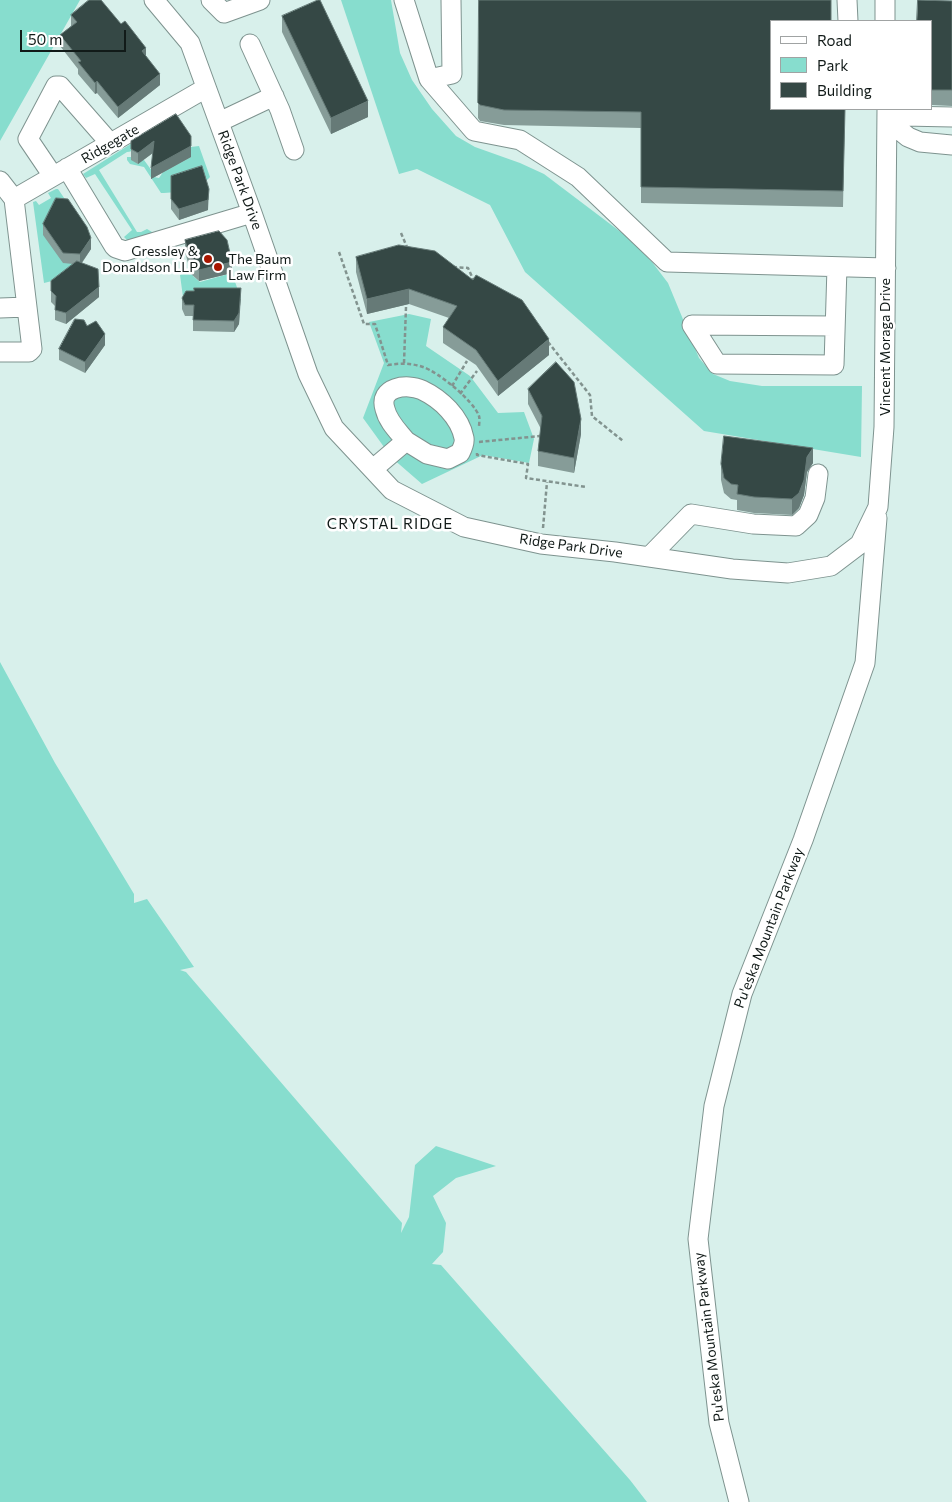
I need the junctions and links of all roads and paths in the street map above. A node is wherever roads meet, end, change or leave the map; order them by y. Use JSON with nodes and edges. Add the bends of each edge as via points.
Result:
{"nodes":[{"id":1,"x":154,"y":0,"type":"edge"},
{"id":2,"x":211,"y":0,"type":"edge"},
{"id":3,"x":260,"y":0,"type":"edge"},
{"id":4,"x":404,"y":0,"type":"edge"},
{"id":5,"x":451,"y":0,"type":"edge"},
{"id":6,"x":847,"y":0,"type":"edge"},
{"id":7,"x":885,"y":0,"type":"edge"},
{"id":8,"x":848,"y":20,"type":"edge"},
{"id":9,"x":885,"y":20,"type":"edge"},
{"id":10,"x":250,"y":44,"type":"dead end"},
{"id":11,"x":429,"y":79,"type":"junction"},
{"id":12,"x":206,"y":88,"type":"junction"},
{"id":13,"x":274,"y":96,"type":"junction"},
{"id":14,"x":887,"y":114,"type":"edge"},
{"id":15,"x":952,"y":116,"type":"edge"},
{"id":16,"x":218,"y":122,"type":"junction"},
{"id":17,"x":110,"y":144,"type":"junction"},
{"id":18,"x":952,"y":145,"type":"edge"},
{"id":19,"x":294,"y":150,"type":"dead end"},
{"id":20,"x":60,"y":172,"type":"junction"},
{"id":21,"x":0,"y":180,"type":"edge"},
{"id":22,"x":14,"y":199,"type":"junction"},
{"id":23,"x":252,"y":213,"type":"junction"},
{"id":24,"x":401,"y":233,"type":"dead end"},
{"id":25,"x":408,"y":249,"type":"edge"},
{"id":26,"x":339,"y":252,"type":"dead end"},
{"id":27,"x":450,"y":267,"type":"edge"},
{"id":28,"x":837,"y":267,"type":"junction"},
{"id":29,"x":886,"y":268,"type":"junction"},
{"id":30,"x":475,"y":282,"type":"edge"},
{"id":31,"x":27,"y":307,"type":"junction"},
{"id":32,"x":406,"y":307,"type":"dead end"},
{"id":33,"x":0,"y":308,"type":"edge"},
{"id":34,"x":835,"y":326,"type":"junction"},
{"id":35,"x":544,"y":336,"type":"edge"},
{"id":36,"x":0,"y":352,"type":"edge"},
{"id":37,"x":467,"y":361,"type":"dead end"},
{"id":38,"x":404,"y":363,"type":"junction"},
{"id":39,"x":477,"y":371,"type":"dead end"},
{"id":40,"x":452,"y":386,"type":"junction"},
{"id":41,"x":460,"y":394,"type":"junction"},
{"id":42,"x":540,"y":436,"type":"edge"},
{"id":43,"x":406,"y":441,"type":"dead end"},
{"id":44,"x":623,"y":441,"type":"dead end"},
{"id":45,"x":478,"y":442,"type":"junction"},
{"id":46,"x":373,"y":469,"type":"junction"},
{"id":47,"x":818,"y":474,"type":"dead end"},
{"id":48,"x":547,"y":482,"type":"junction"},
{"id":49,"x":586,"y":487,"type":"dead end"},
{"id":50,"x":878,"y":507,"type":"junction"},
{"id":51,"x":541,"y":544,"type":"junction"},
{"id":52,"x":649,"y":557,"type":"junction"},
{"id":53,"x":831,"y":566,"type":"joint"},
{"id":54,"x":739,"y":1502,"type":"edge"}],
"edges":[{"from":1,"to":12,"type":"street","name":"Ridge Park Drive","via":[[190,43]]},
{"from":2,"to":3,"type":"street","via":[[224,13]]},
{"from":4,"to":11,"type":"street"},
{"from":5,"to":11,"type":"street","via":[[452,74]]},
{"from":6,"to":8,"type":"street"},
{"from":7,"to":9,"type":"street"},
{"from":10,"to":13,"type":"street"},
{"from":11,"to":28,"type":"street","via":[[474,131],[520,140],[578,178],[667,262]]},
{"from":12,"to":16,"type":"street","name":"Ridge Park Drive"},
{"from":12,"to":17,"type":"street","name":"Ridgegate"},
{"from":13,"to":16,"type":"street"},
{"from":13,"to":19,"type":"street"},
{"from":14,"to":15,"type":"street"},
{"from":14,"to":18,"type":"street","via":[[908,136],[920,142]]},
{"from":14,"to":29,"type":"street","name":"Vincent Moraga Drive"},
{"from":16,"to":23,"type":"street","name":"Ridge Park Drive"},
{"from":17,"to":20,"type":"street","name":"Ridgegate"},
{"from":17,"to":20,"type":"street","via":[[60,86],[56,86],[28,138]]},
{"from":20,"to":22,"type":"street","name":"Ridgegate"},
{"from":20,"to":23,"type":"street","via":[[120,250]]},
{"from":21,"to":22,"type":"street"},
{"from":22,"to":31,"type":"street"},
{"from":23,"to":46,"type":"street","name":"Ridge Park Drive","via":[[308,374],[334,428]]},
{"from":24,"to":25,"type":"path"},
{"from":26,"to":38,"type":"path","via":[[364,324],[376,324],[388,365]]},
{"from":27,"to":30,"type":"path","via":[[468,268]]},
{"from":28,"to":29,"type":"street"},
{"from":28,"to":34,"type":"street"},
{"from":29,"to":50,"type":"street","name":"Vincent Moraga Drive","via":[[884,428]]},
{"from":31,"to":33,"type":"street"},
{"from":31,"to":36,"type":"street","via":[[31,351]]},
{"from":32,"to":38,"type":"path"},
{"from":34,"to":34,"type":"street","via":[[834,365],[717,364],[692,325]]},
{"from":35,"to":44,"type":"path","via":[[590,395],[592,416]]},
{"from":37,"to":40,"type":"path"},
{"from":38,"to":40,"type":"path","via":[[422,366],[439,374]]},
{"from":39,"to":41,"type":"path"},
{"from":40,"to":41,"type":"path"},
{"from":41,"to":45,"type":"path","via":[[479,417]]},
{"from":42,"to":45,"type":"path"},
{"from":43,"to":46,"type":"street"},
{"from":45,"to":48,"type":"path","via":[[477,456],[528,464],[526,478]]},
{"from":46,"to":51,"type":"street","name":"Ridge Park Drive","via":[[392,490],[464,527]]},
{"from":47,"to":52,"type":"street","via":[[815,498],[808,515],[796,526],[753,524],[691,514]]},
{"from":48,"to":49,"type":"path"},
{"from":48,"to":51,"type":"path"},
{"from":50,"to":53,"type":"street","name":"Vincent Moraga Drive","via":[[860,544]]},
{"from":50,"to":54,"type":"street","name":"Pu'eska Mountain Parkway","via":[[865,663],[803,840],[742,994],[714,1106],[698,1239],[718,1422]]},
{"from":51,"to":52,"type":"street","name":"Ridge Park Drive"},
{"from":52,"to":53,"type":"street","name":"Ridge Park Drive","via":[[788,573]]}]}
